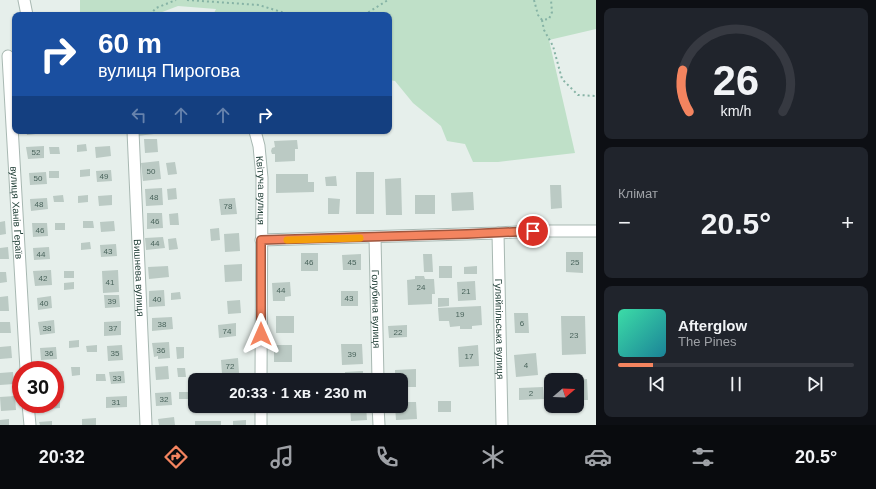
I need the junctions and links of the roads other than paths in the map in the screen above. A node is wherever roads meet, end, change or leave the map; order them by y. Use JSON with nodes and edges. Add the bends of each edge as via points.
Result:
{"nodes":[{"id":1,"x":24,"y":0,"type":"edge"},
{"id":2,"x":26,"y":12,"type":"edge"},
{"id":3,"x":8,"y":55,"type":"edge"},
{"id":4,"x":12,"y":125,"type":"edge"},
{"id":5,"x":13,"y":134,"type":"edge"},
{"id":6,"x":133,"y":134,"type":"edge"},
{"id":7,"x":256,"y":134,"type":"edge"},
{"id":8,"x":596,"y":232,"type":"edge"},
{"id":9,"x":498,"y":233,"type":"junction"},
{"id":10,"x":374,"y":237,"type":"junction"},
{"id":11,"x":261,"y":240,"type":"junction"},
{"id":12,"x":25,"y":361,"type":"edge"},
{"id":13,"x":261,"y":373,"type":"edge"},
{"id":14,"x":378,"y":373,"type":"edge"},
{"id":15,"x":29,"y":413,"type":"edge"},
{"id":16,"x":261,"y":413,"type":"edge"},
{"id":17,"x":378,"y":413,"type":"edge"},
{"id":18,"x":30,"y":425,"type":"edge"},
{"id":19,"x":146,"y":425,"type":"edge"},
{"id":20,"x":261,"y":425,"type":"edge"},
{"id":21,"x":378,"y":425,"type":"edge"},
{"id":22,"x":502,"y":425,"type":"edge"}],
"edges":[{"from":1,"to":2,"type":"street"},
{"from":3,"to":4,"type":"street","name":"вулиця Ханів Ґераїв"},
{"from":5,"to":12,"type":"street","name":"вулиця Ханів Ґераїв"},
{"from":6,"to":19,"type":"street","name":"Вишнева вулиця"},
{"from":7,"to":11,"type":"street","name":"Квітуча вулиця","via":[[262,178]]},
{"from":8,"to":9,"type":"street"},
{"from":9,"to":10,"type":"street"},
{"from":9,"to":22,"type":"street","name":"Гуляйпільська вулиця"},
{"from":10,"to":11,"type":"street"},
{"from":10,"to":14,"type":"street","name":"Голубина вулиця"},
{"from":11,"to":13,"type":"street","name":"Квітуча вулиця"},
{"from":15,"to":18,"type":"street"},
{"from":16,"to":20,"type":"street"},
{"from":17,"to":21,"type":"street"}]}
